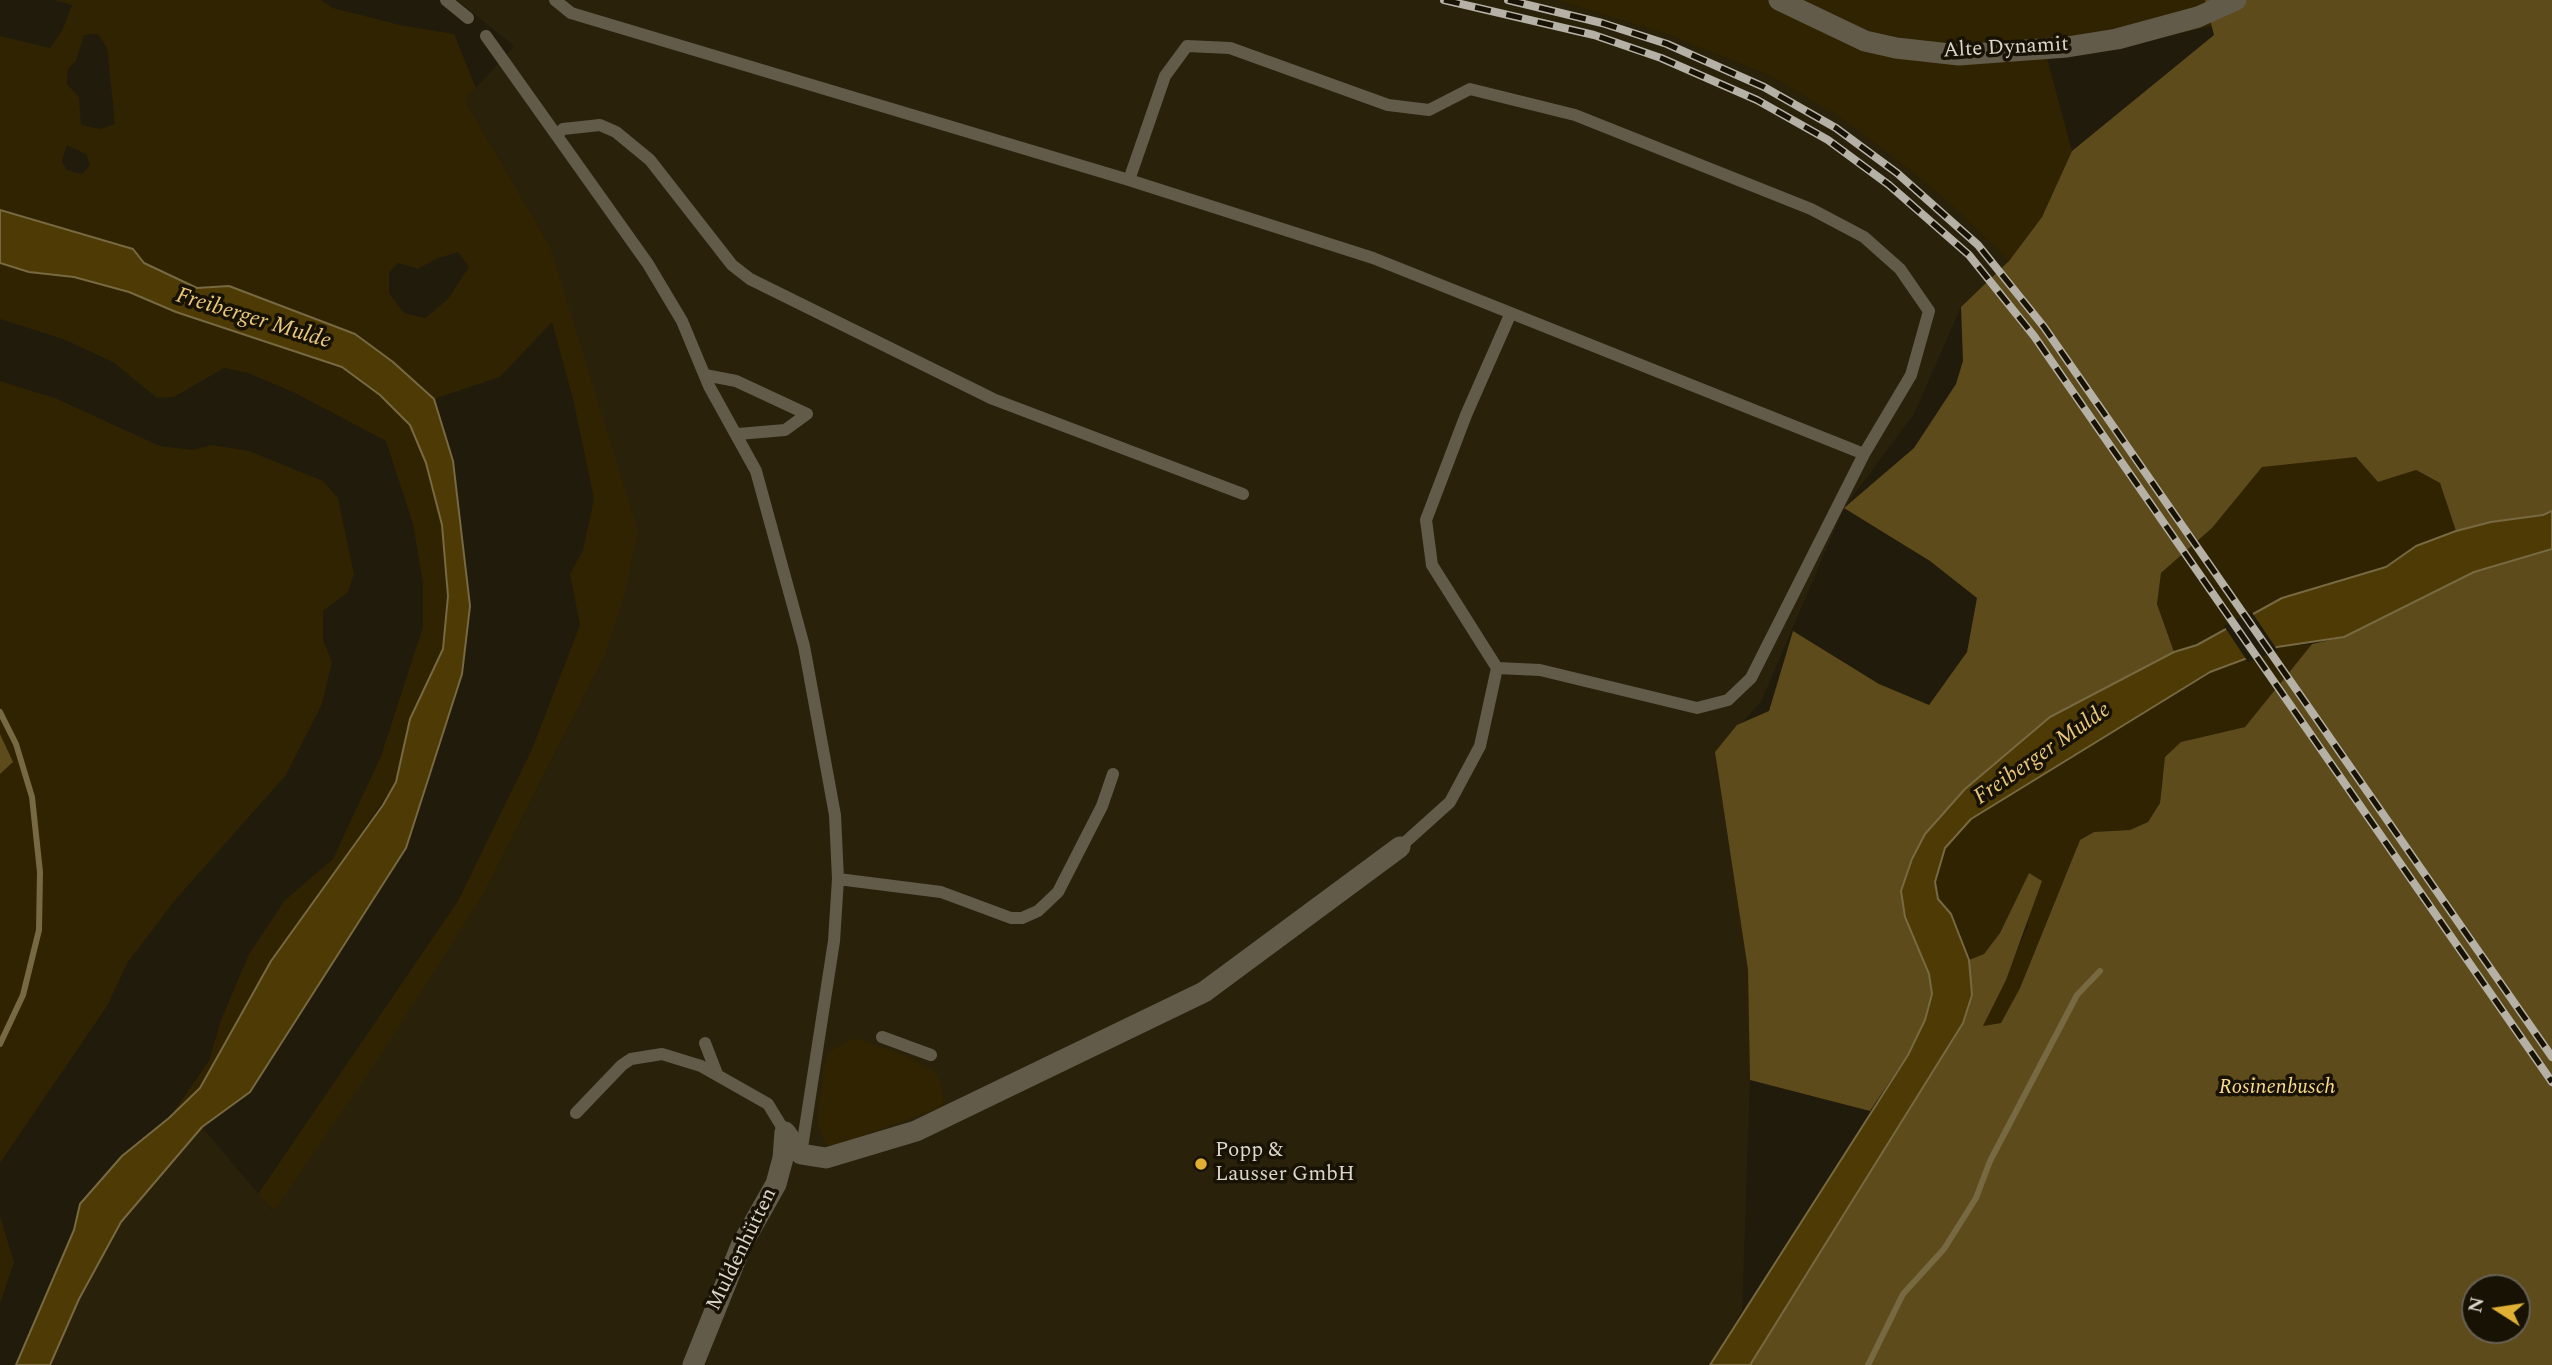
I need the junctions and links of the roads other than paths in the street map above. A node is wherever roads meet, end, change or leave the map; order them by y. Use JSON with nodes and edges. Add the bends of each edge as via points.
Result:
{"nodes":[{"id":1,"x":446,"y":0,"type":"edge"},
{"id":2,"x":555,"y":0,"type":"edge"},
{"id":3,"x":1779,"y":0,"type":"edge"},
{"id":4,"x":2236,"y":0,"type":"edge"},
{"id":5,"x":468,"y":18,"type":"dead end"},
{"id":6,"x":486,"y":36,"type":"dead end"},
{"id":7,"x":556,"y":135,"type":"junction"},
{"id":8,"x":1129,"y":180,"type":"junction"},
{"id":9,"x":1510,"y":315,"type":"junction"},
{"id":10,"x":705,"y":375,"type":"junction"},
{"id":11,"x":738,"y":435,"type":"junction"},
{"id":12,"x":1864,"y":454,"type":"junction"},
{"id":13,"x":1243,"y":494,"type":"dead end"},
{"id":14,"x":1497,"y":667,"type":"junction"},
{"id":15,"x":1113,"y":774,"type":"dead end"},
{"id":16,"x":1400,"y":847,"type":"joint"},
{"id":17,"x":838,"y":879,"type":"junction"},
{"id":18,"x":882,"y":1037,"type":"dead end"},
{"id":19,"x":705,"y":1043,"type":"dead end"},
{"id":20,"x":931,"y":1055,"type":"dead end"},
{"id":21,"x":717,"y":1074,"type":"junction"},
{"id":22,"x":576,"y":1113,"type":"dead end"},
{"id":23,"x":785,"y":1132,"type":"junction"},
{"id":24,"x":801,"y":1154,"type":"junction"},
{"id":25,"x":693,"y":1365,"type":"edge"}],
"edges":[{"from":1,"to":5,"type":"lane"},
{"from":2,"to":8,"type":"lane","via":[[571,13]]},
{"from":3,"to":4,"type":"street","name":"Alte Dynamit","via":[[1865,41],[1959,55],[2117,39],[2185,21]]},
{"from":6,"to":7,"type":"lane"},
{"from":7,"to":10,"type":"lane","via":[[648,264],[682,321]]},
{"from":7,"to":13,"type":"lane","via":[[563,129],[600,125],[616,132],[650,160],[732,265],[750,279],[993,399]]},
{"from":8,"to":9,"type":"lane","via":[[1373,258]]},
{"from":8,"to":12,"type":"lane","via":[[1165,76],[1187,46],[1230,48],[1388,105],[1429,110],[1470,89],[1575,115],[1811,209],[1864,237],[1900,269],[1929,311],[1911,375]]},
{"from":9,"to":12,"type":"lane"},
{"from":9,"to":14,"type":"lane","via":[[1426,520],[1432,565]]},
{"from":10,"to":11,"type":"lane"},
{"from":10,"to":11,"type":"lane","via":[[736,381],[807,414],[772,434]]},
{"from":11,"to":17,"type":"lane","via":[[756,471],[804,646],[835,815]]},
{"from":12,"to":14,"type":"lane","via":[[1751,678],[1728,700],[1697,708],[1540,670]]},
{"from":14,"to":16,"type":"lane","via":[[1480,746],[1450,802]]},
{"from":15,"to":17,"type":"lane","via":[[1102,806],[1058,892],[1038,911],[1022,918],[941,892]]},
{"from":16,"to":24,"type":"street","via":[[1204,992],[1168,1012],[916,1131],[827,1158]]},
{"from":17,"to":24,"type":"lane","via":[[823,1020]]},
{"from":18,"to":20,"type":"lane"},
{"from":19,"to":21,"type":"lane"},
{"from":21,"to":22,"type":"lane","via":[[676,1056],[631,1059]]},
{"from":21,"to":23,"type":"lane","via":[[768,1104]]},
{"from":23,"to":24,"type":"street"},
{"from":23,"to":25,"type":"street","name":"Muldenhütten","via":[[776,1184],[741,1246]]}]}
